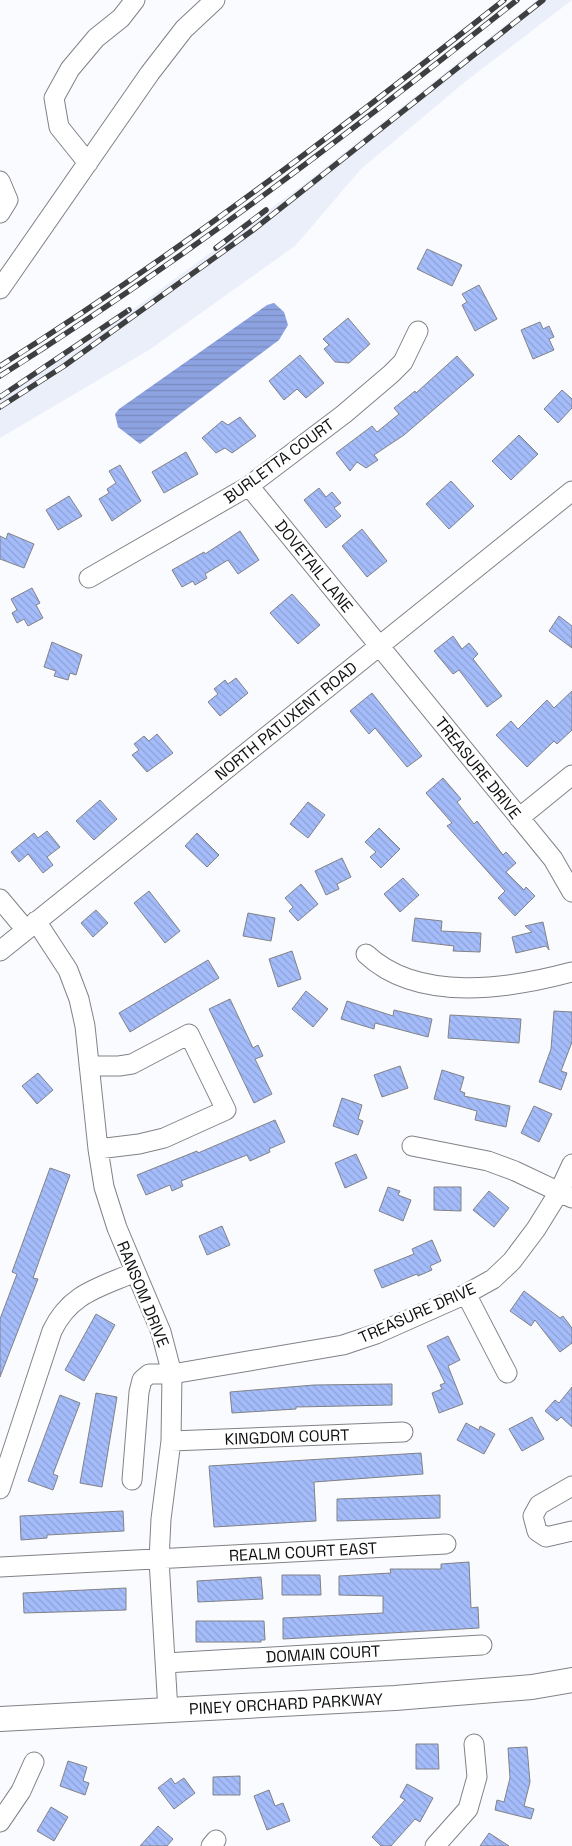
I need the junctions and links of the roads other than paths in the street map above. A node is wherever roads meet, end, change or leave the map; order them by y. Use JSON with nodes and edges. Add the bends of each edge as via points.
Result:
{"nodes":[{"id":1,"x":135,"y":0,"type":"edge"},
{"id":2,"x":215,"y":0,"type":"edge"},
{"id":3,"x":88,"y":164,"type":"junction"},
{"id":4,"x":0,"y":181,"type":"edge"},
{"id":5,"x":0,"y":213,"type":"edge"},
{"id":6,"x":0,"y":288,"type":"edge"},
{"id":7,"x":418,"y":330,"type":"dead end"},
{"id":8,"x":249,"y":486,"type":"junction"},
{"id":9,"x":572,"y":491,"type":"edge"},
{"id":10,"x":90,"y":578,"type":"dead end"},
{"id":11,"x":379,"y":647,"type":"junction"},
{"id":12,"x":572,"y":775,"type":"edge"},
{"id":13,"x":519,"y":818,"type":"junction"},
{"id":14,"x":572,"y":892,"type":"edge"},
{"id":15,"x":0,"y":899,"type":"edge"},
{"id":16,"x":31,"y":926,"type":"junction"},
{"id":17,"x":0,"y":951,"type":"edge"},
{"id":18,"x":366,"y":954,"type":"dead end"},
{"id":19,"x":572,"y":972,"type":"edge"},
{"id":20,"x":89,"y":1066,"type":"junction"},
{"id":21,"x":412,"y":1146,"type":"dead end"},
{"id":22,"x":98,"y":1149,"type":"junction"},
{"id":23,"x":572,"y":1164,"type":"edge"},
{"id":24,"x":566,"y":1195,"type":"edge"},
{"id":25,"x":135,"y":1272,"type":"junction"},
{"id":26,"x":466,"y":1294,"type":"junction"},
{"id":27,"x":507,"y":1373,"type":"dead end"},
{"id":28,"x":172,"y":1374,"type":"junction"},
{"id":29,"x":403,"y":1432,"type":"dead end"},
{"id":30,"x":171,"y":1441,"type":"junction"},
{"id":31,"x":132,"y":1480,"type":"dead end"},
{"id":32,"x":572,"y":1486,"type":"edge"},
{"id":33,"x":0,"y":1489,"type":"edge"},
{"id":34,"x":572,"y":1530,"type":"edge"},
{"id":35,"x":446,"y":1544,"type":"dead end"},
{"id":36,"x":159,"y":1560,"type":"junction"},
{"id":37,"x":0,"y":1567,"type":"edge"},
{"id":38,"x":482,"y":1645,"type":"dead end"},
{"id":39,"x":165,"y":1662,"type":"junction"},
{"id":40,"x":572,"y":1680,"type":"edge"},
{"id":41,"x":168,"y":1711,"type":"junction"},
{"id":42,"x":0,"y":1719,"type":"edge"},
{"id":43,"x":474,"y":1744,"type":"dead end"},
{"id":44,"x":34,"y":1762,"type":"dead end"},
{"id":45,"x":0,"y":1822,"type":"edge"},
{"id":46,"x":435,"y":1846,"type":"edge"}],
"edges":[{"from":1,"to":3,"type":"street","via":[[70,69],[54,98],[59,127]]},
{"from":2,"to":3,"type":"street","via":[[184,29]]},
{"from":3,"to":6,"type":"street"},
{"from":4,"to":5,"type":"street","via":[[8,200]]},
{"from":7,"to":8,"type":"street","name":"BURLETTA COURT","via":[[403,362],[391,374]]},
{"from":8,"to":10,"type":"street","name":"BURLETTA COURT"},
{"from":8,"to":11,"type":"street","name":"DOVETAIL LANE"},
{"from":9,"to":11,"type":"street","name":"NORTH PATUXENT ROAD"},
{"from":11,"to":13,"type":"street","name":"TREASURE DRIVE"},
{"from":11,"to":16,"type":"street","name":"NORTH PATUXENT ROAD"},
{"from":12,"to":13,"type":"street"},
{"from":13,"to":14,"type":"street","name":"TREASURE DRIVE","via":[[553,859]]},
{"from":15,"to":16,"type":"street","name":"RANSOM DRIVE"},
{"from":16,"to":17,"type":"street","name":"NORTH PATUXENT ROAD"},
{"from":16,"to":20,"type":"street","name":"RANSOM DRIVE","via":[[71,977],[85,1026]]},
{"from":18,"to":19,"type":"street","via":[[396,975],[453,987],[520,984]]},
{"from":20,"to":22,"type":"street","name":"RANSOM DRIVE"},
{"from":20,"to":22,"type":"street","via":[[132,1064],[189,1034],[226,1110],[164,1138]]},
{"from":21,"to":24,"type":"street","via":[[488,1161]]},
{"from":22,"to":25,"type":"street","name":"RANSOM DRIVE","via":[[104,1187]]},
{"from":23,"to":24,"type":"street","name":"TREASURE DRIVE"},
{"from":24,"to":26,"type":"street","name":"TREASURE DRIVE","via":[[512,1261],[493,1279]]},
{"from":25,"to":28,"type":"street","name":"RANSOM DRIVE","via":[[161,1332]]},
{"from":25,"to":33,"type":"street","via":[[80,1296],[59,1316]]},
{"from":26,"to":27,"type":"street"},
{"from":26,"to":28,"type":"street","name":"TREASURE DRIVE","via":[[376,1334],[343,1344]]},
{"from":28,"to":30,"type":"street","name":"RANSOM DRIVE"},
{"from":28,"to":31,"type":"street","name":"TREASURE DRIVE","via":[[148,1374],[142,1380]]},
{"from":29,"to":30,"type":"street","name":"KINGDOM COURT"},
{"from":30,"to":36,"type":"street","name":"RANSOM DRIVE"},
{"from":32,"to":34,"type":"street","via":[[539,1504],[532,1516],[537,1532],[546,1537]]},
{"from":35,"to":36,"type":"street","name":"REALM COURT EAST"},
{"from":36,"to":37,"type":"street","name":"REALM COURT EAST"},
{"from":36,"to":39,"type":"street","name":"RANSOM DRIVE"},
{"from":38,"to":39,"type":"street","name":"DOMAIN COURT"},
{"from":39,"to":41,"type":"street","name":"RANSOM DRIVE"},
{"from":40,"to":41,"type":"main road","name":"PINEY ORCHARD PARKWAY","via":[[456,1694]]},
{"from":41,"to":42,"type":"main road","name":"PINEY ORCHARD PARKWAY"},
{"from":43,"to":46,"type":"street","via":[[477,1777],[468,1809]]},
{"from":44,"to":45,"type":"street","via":[[21,1791]]}]}
